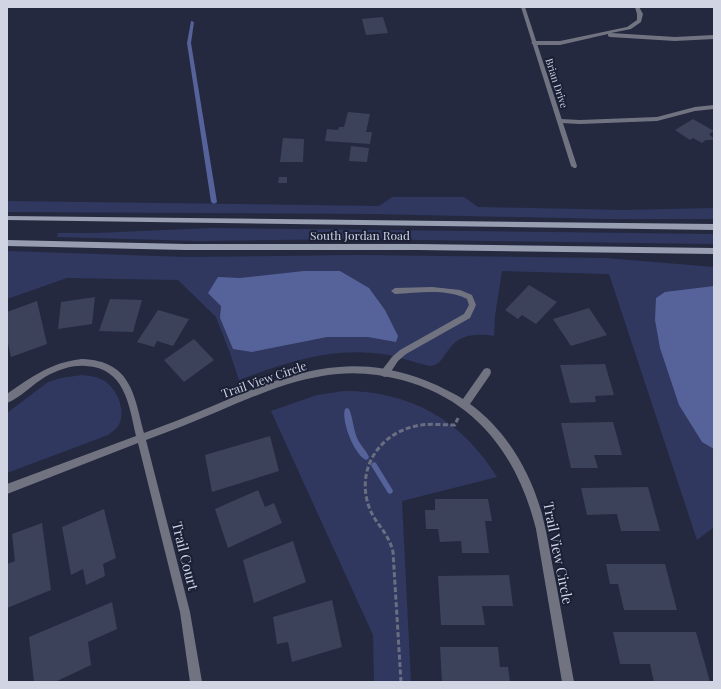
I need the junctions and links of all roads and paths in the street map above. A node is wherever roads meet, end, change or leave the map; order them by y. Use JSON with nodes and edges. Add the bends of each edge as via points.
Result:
{"nodes":[{"id":1,"x":523,"y":7,"type":"edge"},
{"id":2,"x":637,"y":7,"type":"edge"},
{"id":3,"x":599,"y":35,"type":"junction"},
{"id":4,"x":714,"y":36,"type":"edge"},
{"id":5,"x":534,"y":43,"type":"junction"},
{"id":6,"x":714,"y":107,"type":"edge"},
{"id":7,"x":560,"y":121,"type":"junction"},
{"id":8,"x":574,"y":166,"type":"dead end"},
{"id":9,"x":7,"y":218,"type":"edge"},
{"id":10,"x":714,"y":227,"type":"edge"},
{"id":11,"x":7,"y":243,"type":"edge"},
{"id":12,"x":714,"y":251,"type":"edge"},
{"id":13,"x":395,"y":291,"type":"dead end"},
{"id":14,"x":487,"y":372,"type":"dead end"},
{"id":15,"x":385,"y":373,"type":"junction"},
{"id":16,"x":7,"y":399,"type":"edge"},
{"id":17,"x":464,"y":404,"type":"junction"},
{"id":18,"x":142,"y":439,"type":"junction"},
{"id":19,"x":7,"y":489,"type":"edge"},
{"id":20,"x":196,"y":682,"type":"edge"},
{"id":21,"x":401,"y":682,"type":"edge"},
{"id":22,"x":568,"y":682,"type":"edge"}],
"edges":[{"from":1,"to":5,"type":"street","name":"Brian Drive"},
{"from":2,"to":3,"type":"street","via":[[639,21],[629,28]]},
{"from":3,"to":4,"type":"street","via":[[675,39]]},
{"from":3,"to":5,"type":"street","via":[[560,43]]},
{"from":5,"to":7,"type":"street","name":"Brian Drive"},
{"from":6,"to":7,"type":"street","via":[[695,108],[657,119]]},
{"from":7,"to":8,"type":"street","name":"Brian Drive"},
{"from":9,"to":10,"type":"main road","name":"South Jordan Road"},
{"from":11,"to":12,"type":"main road","name":"South Jordan Road"},
{"from":13,"to":15,"type":"street","via":[[458,292],[471,297],[472,303],[467,316],[403,352]]},
{"from":14,"to":17,"type":"street"},
{"from":15,"to":17,"type":"street","name":"Trail View Circle","via":[[431,386]]},
{"from":15,"to":18,"type":"street","name":"Trail View Circle","via":[[340,370],[296,379]]},
{"from":16,"to":18,"type":"street","via":[[37,377],[53,369],[73,363],[104,366],[117,374],[127,388]]},
{"from":17,"to":21,"type":"path","via":[[455,425],[414,426],[384,442],[371,457],[364,474],[368,505],[389,535],[393,552]]},
{"from":17,"to":22,"type":"street","name":"Trail View Circle","via":[[488,426],[514,461],[537,509]]},
{"from":18,"to":19,"type":"street","name":"Trail View Circle"},
{"from":18,"to":20,"type":"street","name":"Trail Court","via":[[185,612]]}]}
